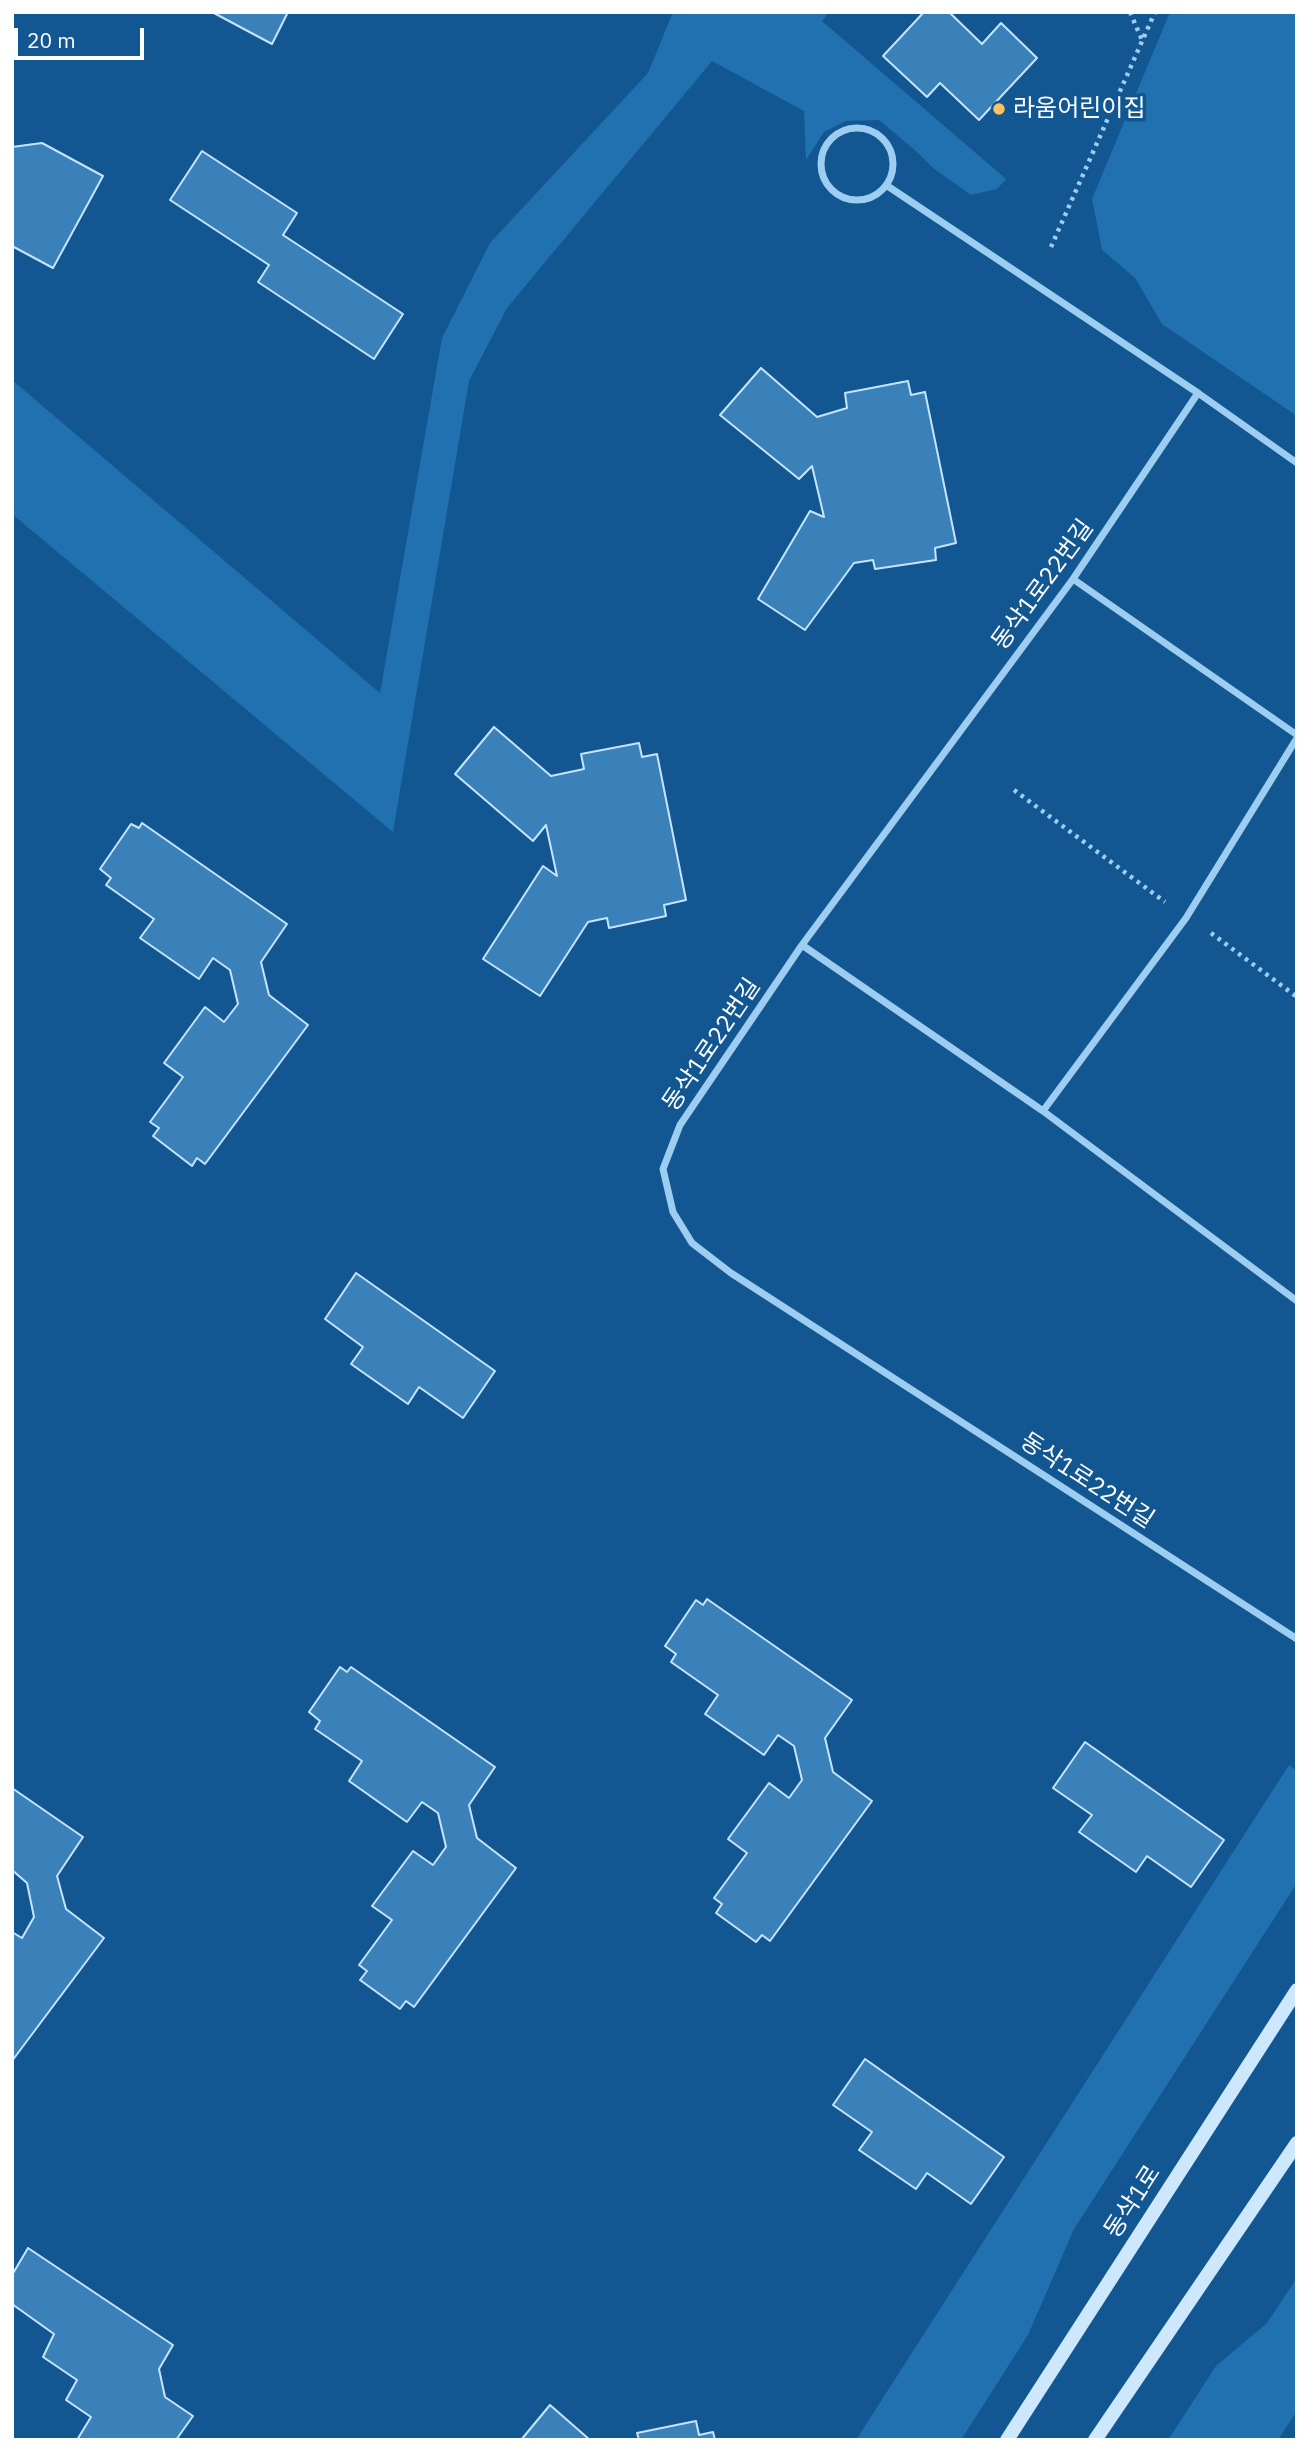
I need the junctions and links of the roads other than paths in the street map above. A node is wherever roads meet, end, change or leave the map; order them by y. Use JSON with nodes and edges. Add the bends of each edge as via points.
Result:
{"nodes":[{"id":1,"x":886,"y":185,"type":"junction"},
{"id":2,"x":1198,"y":393,"type":"junction"},
{"id":3,"x":1297,"y":463,"type":"edge"},
{"id":4,"x":1073,"y":579,"type":"junction"},
{"id":5,"x":1297,"y":736,"type":"edge"},
{"id":6,"x":802,"y":945,"type":"junction"},
{"id":7,"x":1043,"y":1111,"type":"junction"},
{"id":8,"x":1297,"y":1301,"type":"edge"},
{"id":9,"x":1297,"y":1639,"type":"edge"},
{"id":10,"x":1297,"y":1990,"type":"edge"},
{"id":11,"x":1297,"y":2143,"type":"edge"},
{"id":12,"x":1007,"y":2440,"type":"edge"},
{"id":13,"x":1095,"y":2440,"type":"edge"}],
"edges":[{"from":1,"to":1,"type":"street","via":[[894,160],[890,148],[873,131],[839,132],[823,149],[822,173],[835,193],[858,200],[870,198]]},
{"from":1,"to":2,"type":"street"},
{"from":2,"to":3,"type":"street"},
{"from":2,"to":4,"type":"street","name":"동삭1로22번길"},
{"from":4,"to":5,"type":"street"},
{"from":4,"to":6,"type":"street","name":"동삭1로22번길"},
{"from":5,"to":7,"type":"street","via":[[1186,918]]},
{"from":6,"to":7,"type":"street"},
{"from":6,"to":9,"type":"street","name":"동삭1로22번길","via":[[680,1125],[663,1169],[673,1212],[692,1243],[731,1273]]},
{"from":7,"to":8,"type":"street"},
{"from":10,"to":12,"type":"street","name":"동삭1로"},
{"from":11,"to":13,"type":"street"}]}
